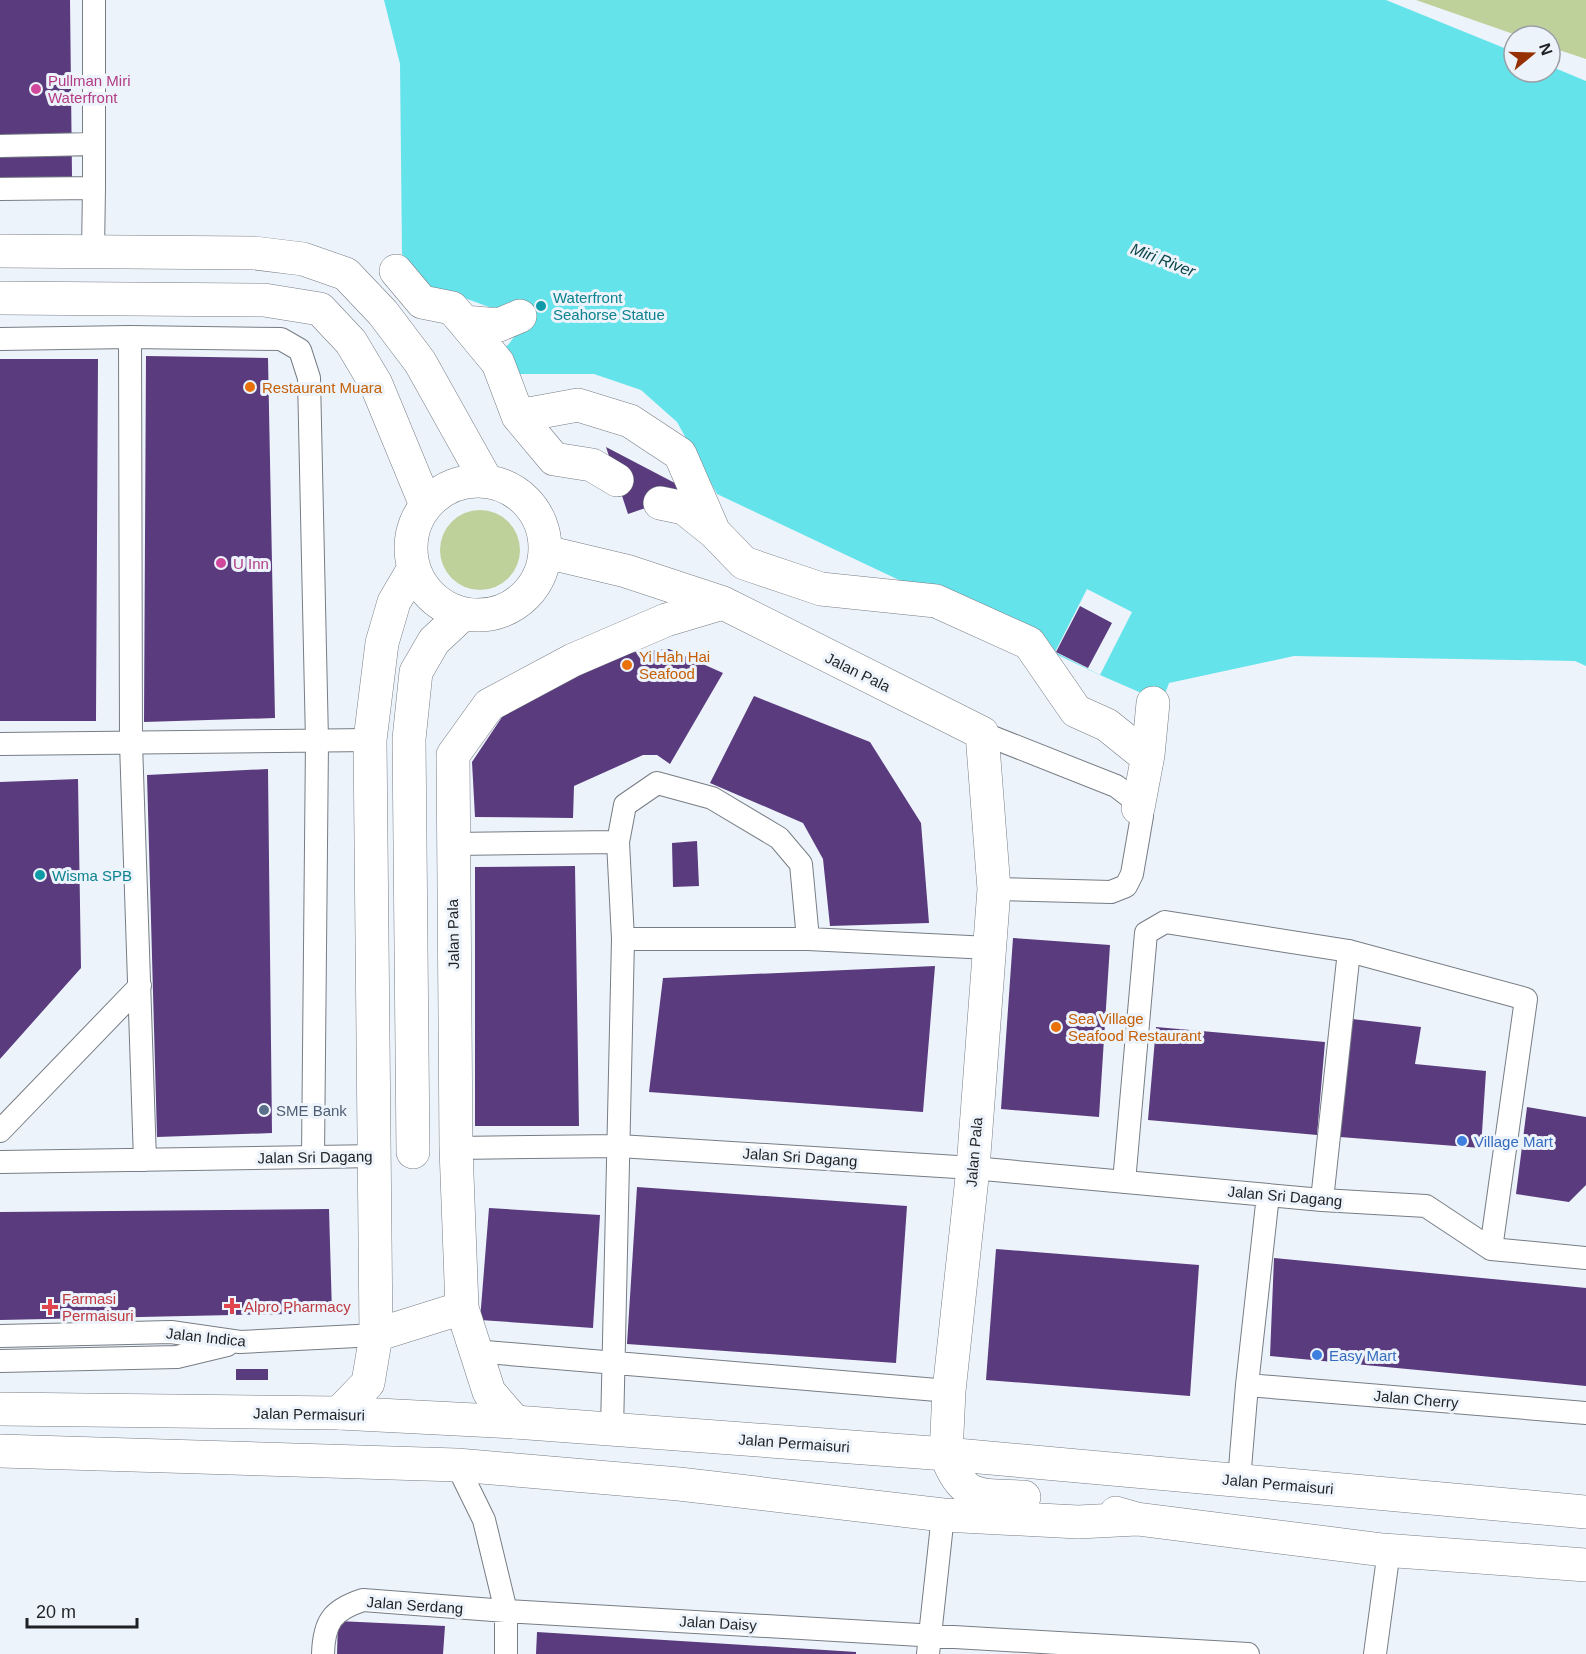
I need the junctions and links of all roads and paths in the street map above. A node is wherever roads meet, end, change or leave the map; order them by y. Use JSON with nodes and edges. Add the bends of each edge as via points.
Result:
{"nodes":[{"id":1,"x":94,"y":0,"type":"edge"},
{"id":2,"x":94,"y":144,"type":"junction"},
{"id":3,"x":0,"y":146,"type":"edge"},
{"id":4,"x":94,"y":188,"type":"junction"},
{"id":5,"x":0,"y":189,"type":"edge"},
{"id":6,"x":93,"y":250,"type":"junction"},
{"id":7,"x":0,"y":251,"type":"edge"},
{"id":8,"x":396,"y":271,"type":"dead end"},
{"id":9,"x":0,"y":298,"type":"edge"},
{"id":10,"x":520,"y":316,"type":"dead end"},
{"id":11,"x":464,"y":322,"type":"junction"},
{"id":12,"x":130,"y":338,"type":"junction"},
{"id":13,"x":0,"y":339,"type":"edge"},
{"id":14,"x":518,"y":416,"type":"junction"},
{"id":15,"x":486,"y":480,"type":"junction"},
{"id":16,"x":617,"y":480,"type":"dead end"},
{"id":17,"x":660,"y":503,"type":"dead end"},
{"id":18,"x":426,"y":505,"type":"junction"},
{"id":19,"x":714,"y":532,"type":"junction"},
{"id":20,"x":546,"y":552,"type":"junction"},
{"id":21,"x":414,"y":568,"type":"junction"},
{"id":22,"x":723,"y":603,"type":"junction"},
{"id":23,"x":463,"y":614,"type":"junction"},
{"id":24,"x":1153,"y":703,"type":"dead end"},
{"id":25,"x":982,"y":733,"type":"junction"},
{"id":26,"x":409,"y":739,"type":"junction"},
{"id":27,"x":370,"y":740,"type":"junction"},
{"id":28,"x":317,"y":741,"type":"junction"},
{"id":29,"x":131,"y":743,"type":"junction"},
{"id":30,"x":0,"y":744,"type":"edge"},
{"id":31,"x":1148,"y":755,"type":"junction"},
{"id":32,"x":1138,"y":808,"type":"junction"},
{"id":33,"x":618,"y":843,"type":"junction"},
{"id":34,"x":452,"y":844,"type":"junction"},
{"id":35,"x":994,"y":889,"type":"junction"},
{"id":36,"x":623,"y":939,"type":"junction"},
{"id":37,"x":808,"y":939,"type":"junction"},
{"id":38,"x":989,"y":948,"type":"junction"},
{"id":39,"x":1349,"y":951,"type":"junction"},
{"id":40,"x":140,"y":986,"type":"junction"},
{"id":41,"x":0,"y":1131,"type":"edge"},
{"id":42,"x":619,"y":1146,"type":"junction"},
{"id":43,"x":456,"y":1148,"type":"junction"},
{"id":44,"x":413,"y":1152,"type":"junction"},
{"id":45,"x":377,"y":1156,"type":"junction"},
{"id":46,"x":313,"y":1157,"type":"junction"},
{"id":47,"x":145,"y":1160,"type":"junction"},
{"id":48,"x":0,"y":1162,"type":"edge"},
{"id":49,"x":973,"y":1168,"type":"junction"},
{"id":50,"x":1124,"y":1182,"type":"junction"},
{"id":51,"x":1268,"y":1195,"type":"junction"},
{"id":52,"x":1322,"y":1200,"type":"junction"},
{"id":53,"x":1491,"y":1249,"type":"junction"},
{"id":54,"x":1586,"y":1258,"type":"edge"},
{"id":55,"x":462,"y":1308,"type":"junction"},
{"id":56,"x":376,"y":1335,"type":"junction"},
{"id":57,"x":0,"y":1336,"type":"edge"},
{"id":58,"x":240,"y":1342,"type":"junction"},
{"id":59,"x":474,"y":1351,"type":"junction"},
{"id":60,"x":0,"y":1361,"type":"edge"},
{"id":61,"x":615,"y":1364,"type":"junction"},
{"id":62,"x":1246,"y":1385,"type":"junction"},
{"id":63,"x":950,"y":1390,"type":"junction"},
{"id":64,"x":0,"y":1409,"type":"edge"},
{"id":65,"x":339,"y":1413,"type":"junction"},
{"id":66,"x":1586,"y":1413,"type":"edge"},
{"id":67,"x":515,"y":1422,"type":"junction"},
{"id":68,"x":612,"y":1430,"type":"junction"},
{"id":69,"x":0,"y":1452,"type":"edge"},
{"id":70,"x":946,"y":1454,"type":"junction"},
{"id":71,"x":457,"y":1465,"type":"junction"},
{"id":72,"x":1239,"y":1480,"type":"junction"},
{"id":73,"x":1586,"y":1512,"type":"edge"},
{"id":74,"x":943,"y":1515,"type":"junction"},
{"id":75,"x":1137,"y":1519,"type":"junction"},
{"id":76,"x":1586,"y":1542,"type":"edge"},
{"id":77,"x":1389,"y":1550,"type":"junction"},
{"id":78,"x":1586,"y":1565,"type":"edge"},
{"id":79,"x":506,"y":1611,"type":"junction"},
{"id":80,"x":929,"y":1644,"type":"edge"},
{"id":81,"x":1189,"y":1653,"type":"edge"},
{"id":82,"x":323,"y":1654,"type":"edge"},
{"id":83,"x":506,"y":1654,"type":"edge"},
{"id":84,"x":1248,"y":1654,"type":"edge"},
{"id":85,"x":1375,"y":1654,"type":"edge"}],
"edges":[{"from":1,"to":2,"type":"lane"},
{"from":2,"to":3,"type":"lane"},
{"from":2,"to":4,"type":"lane"},
{"from":4,"to":5,"type":"lane"},
{"from":4,"to":6,"type":"lane"},
{"from":6,"to":7,"type":"street"},
{"from":6,"to":15,"type":"street","via":[[254,253],[303,259],[346,274],[383,313],[420,362]]},
{"from":8,"to":11,"type":"street","via":[[422,302],[452,308]]},
{"from":9,"to":18,"type":"street","via":[[264,300],[320,309],[351,342],[376,384]]},
{"from":10,"to":11,"type":"street","via":[[499,325]]},
{"from":11,"to":14,"type":"street","via":[[498,363]]},
{"from":12,"to":13,"type":"lane"},
{"from":12,"to":28,"type":"lane","via":[[281,339],[300,350],[309,378]]},
{"from":12,"to":29,"type":"lane"},
{"from":14,"to":16,"type":"street","via":[[554,459],[592,465]]},
{"from":14,"to":19,"type":"street","via":[[578,405],[630,421],[680,454]]},
{"from":15,"to":18,"type":"street","via":[[464,481],[443,490]]},
{"from":15,"to":20,"type":"street","via":[[505,486],[536,512],[544,531]]},
{"from":17,"to":19,"type":"street","via":[[684,508]]},
{"from":18,"to":21,"type":"street","via":[[415,524],[411,546]]},
{"from":19,"to":31,"type":"street","via":[[744,563],[821,589],[936,601],[1029,643],[1076,711],[1107,725]]},
{"from":20,"to":22,"type":"street","via":[[626,571]]},
{"from":20,"to":23,"type":"street","via":[[540,574],[527,594],[509,608],[487,615]]},
{"from":21,"to":23,"type":"street","via":[[425,588],[442,604]]},
{"from":21,"to":27,"type":"street","via":[[394,602],[382,643]]},
{"from":22,"to":25,"type":"street","name":"Jalan Pala"},
{"from":22,"to":34,"type":"street","name":"Jalan Pala","via":[[666,620],[573,660],[489,705],[453,755]]},
{"from":23,"to":26,"type":"street","via":[[434,641],[416,672]]},
{"from":24,"to":31,"type":"street"},
{"from":25,"to":32,"type":"lane","via":[[1116,786]]},
{"from":25,"to":35,"type":"street","name":"Jalan Pala"},
{"from":26,"to":27,"type":"street"},
{"from":26,"to":44,"type":"street"},
{"from":27,"to":28,"type":"lane"},
{"from":27,"to":45,"type":"street"},
{"from":28,"to":29,"type":"lane"},
{"from":28,"to":46,"type":"lane"},
{"from":29,"to":30,"type":"lane"},
{"from":29,"to":40,"type":"lane"},
{"from":31,"to":32,"type":"street"},
{"from":32,"to":35,"type":"lane","via":[[1142,816],[1132,874],[1126,886],[1111,892]]},
{"from":33,"to":34,"type":"lane"},
{"from":33,"to":36,"type":"lane"},
{"from":33,"to":37,"type":"lane","via":[[625,805],[657,783],[712,798],[779,838],[801,864]]},
{"from":34,"to":43,"type":"street","name":"Jalan Pala"},
{"from":35,"to":38,"type":"street","name":"Jalan Pala"},
{"from":36,"to":37,"type":"lane"},
{"from":36,"to":42,"type":"lane"},
{"from":37,"to":38,"type":"lane"},
{"from":38,"to":49,"type":"street","name":"Jalan Pala"},
{"from":39,"to":50,"type":"lane","via":[[1165,922],[1146,933]]},
{"from":39,"to":52,"type":"lane"},
{"from":39,"to":53,"type":"lane","via":[[1526,999]]},
{"from":40,"to":41,"type":"lane"},
{"from":40,"to":47,"type":"lane"},
{"from":42,"to":43,"type":"lane","name":"Jalan Sri Dagang"},
{"from":42,"to":49,"type":"lane","name":"Jalan Sri Dagang"},
{"from":42,"to":61,"type":"lane"},
{"from":43,"to":44,"type":"street","name":"Jalan Sri Dagang"},
{"from":43,"to":55,"type":"street","name":"Jalan Pala"},
{"from":44,"to":45,"type":"street","name":"Jalan Sri Dagang"},
{"from":45,"to":46,"type":"lane","name":"Jalan Sri Dagang"},
{"from":45,"to":56,"type":"street"},
{"from":46,"to":47,"type":"lane","name":"Jalan Sri Dagang"},
{"from":47,"to":48,"type":"lane","name":"Jalan Sri Dagang"},
{"from":49,"to":50,"type":"lane","name":"Jalan Sri Dagang"},
{"from":49,"to":63,"type":"street","name":"Jalan Pala"},
{"from":50,"to":51,"type":"lane","name":"Jalan Sri Dagang"},
{"from":51,"to":52,"type":"lane","name":"Jalan Sri Dagang"},
{"from":51,"to":62,"type":"lane"},
{"from":52,"to":53,"type":"lane","name":"Jalan Sri Dagang","via":[[1426,1206]]},
{"from":53,"to":54,"type":"lane","name":"Jalan Sri Dagang"},
{"from":55,"to":56,"type":"street"},
{"from":55,"to":59,"type":"street","name":"Jalan Pala"},
{"from":56,"to":58,"type":"lane","name":"Jalan Indica"},
{"from":56,"to":65,"type":"street","via":[[368,1383]]},
{"from":57,"to":58,"type":"lane","name":"Jalan Indica","via":[[171,1332]]},
{"from":58,"to":60,"type":"lane","via":[[177,1357]]},
{"from":59,"to":61,"type":"lane"},
{"from":59,"to":67,"type":"street","name":"Jalan Pala","via":[[489,1392]]},
{"from":61,"to":63,"type":"lane"},
{"from":61,"to":68,"type":"lane"},
{"from":62,"to":66,"type":"lane","name":"Jalan Cherry"},
{"from":62,"to":72,"type":"lane"},
{"from":63,"to":70,"type":"street","name":"Jalan Pala"},
{"from":64,"to":65,"type":"street","name":"Jalan Permaisuri"},
{"from":65,"to":67,"type":"street","name":"Jalan Permaisuri"},
{"from":67,"to":68,"type":"street","name":"Jalan Permaisuri"},
{"from":68,"to":70,"type":"street","name":"Jalan Permaisuri"},
{"from":69,"to":71,"type":"street"},
{"from":70,"to":72,"type":"street","name":"Jalan Permaisuri"},
{"from":70,"to":75,"type":"street","via":[[953,1474],[967,1490],[987,1495],[1064,1499]]},
{"from":71,"to":74,"type":"street","via":[[679,1484]]},
{"from":71,"to":79,"type":"lane","via":[[484,1520]]},
{"from":72,"to":73,"type":"street","name":"Jalan Permaisuri"},
{"from":74,"to":75,"type":"street","via":[[1078,1522]]},
{"from":74,"to":80,"type":"lane"},
{"from":75,"to":77,"type":"street"},
{"from":76,"to":77,"type":"street","via":[[1467,1533],[1426,1538]]},
{"from":77,"to":78,"type":"street"},
{"from":77,"to":85,"type":"lane"},
{"from":79,"to":80,"type":"lane","name":"Jalan Daisy"},
{"from":79,"to":82,"type":"lane","name":"Jalan Serdang","via":[[363,1600],[331,1617],[323,1638]]},
{"from":79,"to":83,"type":"lane"},
{"from":80,"to":81,"type":"lane","name":"Jalan Daisy"},
{"from":81,"to":84,"type":"lane","name":"Jalan Daisy"}]}
